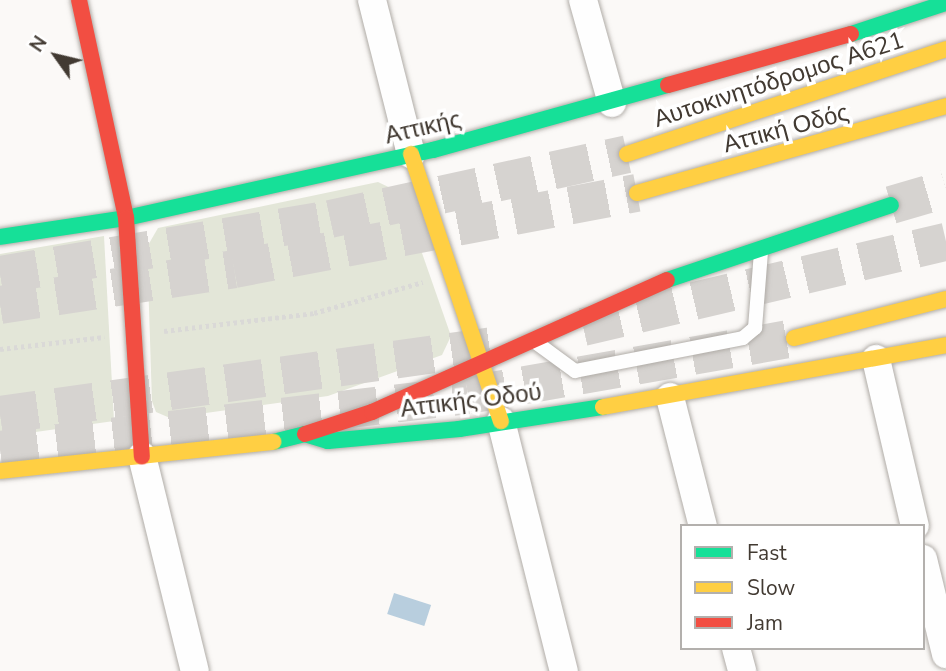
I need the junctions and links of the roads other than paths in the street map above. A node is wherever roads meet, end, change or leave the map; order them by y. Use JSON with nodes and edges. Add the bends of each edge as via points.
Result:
{"nodes":[{"id":1,"x":79,"y":0,"type":"edge"},
{"id":2,"x":372,"y":0,"type":"edge"},
{"id":3,"x":583,"y":0,"type":"edge"},
{"id":4,"x":897,"y":0,"type":"edge"},
{"id":5,"x":946,"y":3,"type":"edge"},
{"id":6,"x":851,"y":34,"type":"junction"},
{"id":7,"x":946,"y":49,"type":"edge"},
{"id":8,"x":612,"y":103,"type":"junction"},
{"id":9,"x":946,"y":106,"type":"edge"},
{"id":10,"x":411,"y":155,"type":"junction"},
{"id":11,"x":627,"y":155,"type":"tunnel mouth"},
{"id":12,"x":637,"y":193,"type":"tunnel mouth"},
{"id":13,"x":891,"y":205,"type":"tunnel mouth"},
{"id":14,"x":126,"y":218,"type":"junction"},
{"id":15,"x":0,"y":237,"type":"edge"},
{"id":16,"x":761,"y":247,"type":"junction"},
{"id":17,"x":946,"y":299,"type":"edge"},
{"id":18,"x":794,"y":338,"type":"tunnel mouth"},
{"id":19,"x":533,"y":340,"type":"junction"},
{"id":20,"x":946,"y":345,"type":"edge"},
{"id":21,"x":876,"y":359,"type":"junction"},
{"id":22,"x":482,"y":364,"type":"junction"},
{"id":23,"x":670,"y":397,"type":"junction"},
{"id":24,"x":500,"y":421,"type":"junction"},
{"id":25,"x":305,"y":434,"type":"junction"},
{"id":26,"x":142,"y":456,"type":"junction"},
{"id":27,"x":0,"y":471,"type":"edge"},
{"id":28,"x":702,"y":524,"type":"edge"},
{"id":29,"x":915,"y":524,"type":"edge"},
{"id":30,"x":925,"y":567,"type":"edge"},
{"id":31,"x":737,"y":650,"type":"edge"},
{"id":32,"x":946,"y":654,"type":"edge"},
{"id":33,"x":195,"y":671,"type":"edge"},
{"id":34,"x":564,"y":671,"type":"edge"},
{"id":35,"x":742,"y":671,"type":"edge"}],
"edges":[{"from":1,"to":14,"type":"main road"},
{"from":2,"to":10,"type":"street"},
{"from":3,"to":8,"type":"street"},
{"from":4,"to":6,"type":"street"},
{"from":5,"to":6,"type":"main road","name":"Αττικής"},
{"from":6,"to":8,"type":"main road","name":"Αττικής"},
{"from":7,"to":11,"type":"main road","name":"Αυτοκινητόδρομος Α621"},
{"from":8,"to":10,"type":"main road","name":"Αττικής"},
{"from":9,"to":12,"type":"main road","name":"Αττική Οδός"},
{"from":10,"to":14,"type":"main road","name":"Αττικής"},
{"from":10,"to":22,"type":"main road"},
{"from":13,"to":16,"type":"main road"},
{"from":14,"to":15,"type":"main road","name":"Αττικής"},
{"from":14,"to":26,"type":"main road"},
{"from":16,"to":19,"type":"main road","via":[[668,279]]},
{"from":16,"to":19,"type":"lane","via":[[755,328],[743,338],[575,372]]},
{"from":17,"to":18,"type":"main road"},
{"from":19,"to":22,"type":"main road"},
{"from":20,"to":21,"type":"main road","name":"Αττικής Οδού"},
{"from":21,"to":23,"type":"main road","name":"Αττικής Οδού"},
{"from":21,"to":29,"type":"street"},
{"from":22,"to":24,"type":"main road"},
{"from":22,"to":25,"type":"main road","via":[[372,412]]},
{"from":23,"to":24,"type":"main road","name":"Αττικής Οδού"},
{"from":23,"to":28,"type":"street"},
{"from":24,"to":25,"type":"main road","name":"Αττικής Οδού","via":[[328,441]]},
{"from":24,"to":34,"type":"street"},
{"from":25,"to":26,"type":"main road","name":"Αττικής Οδού"},
{"from":26,"to":27,"type":"main road","name":"Αττικής Οδού"},
{"from":26,"to":33,"type":"street"},
{"from":30,"to":32,"type":"street"},
{"from":31,"to":35,"type":"street"}]}
